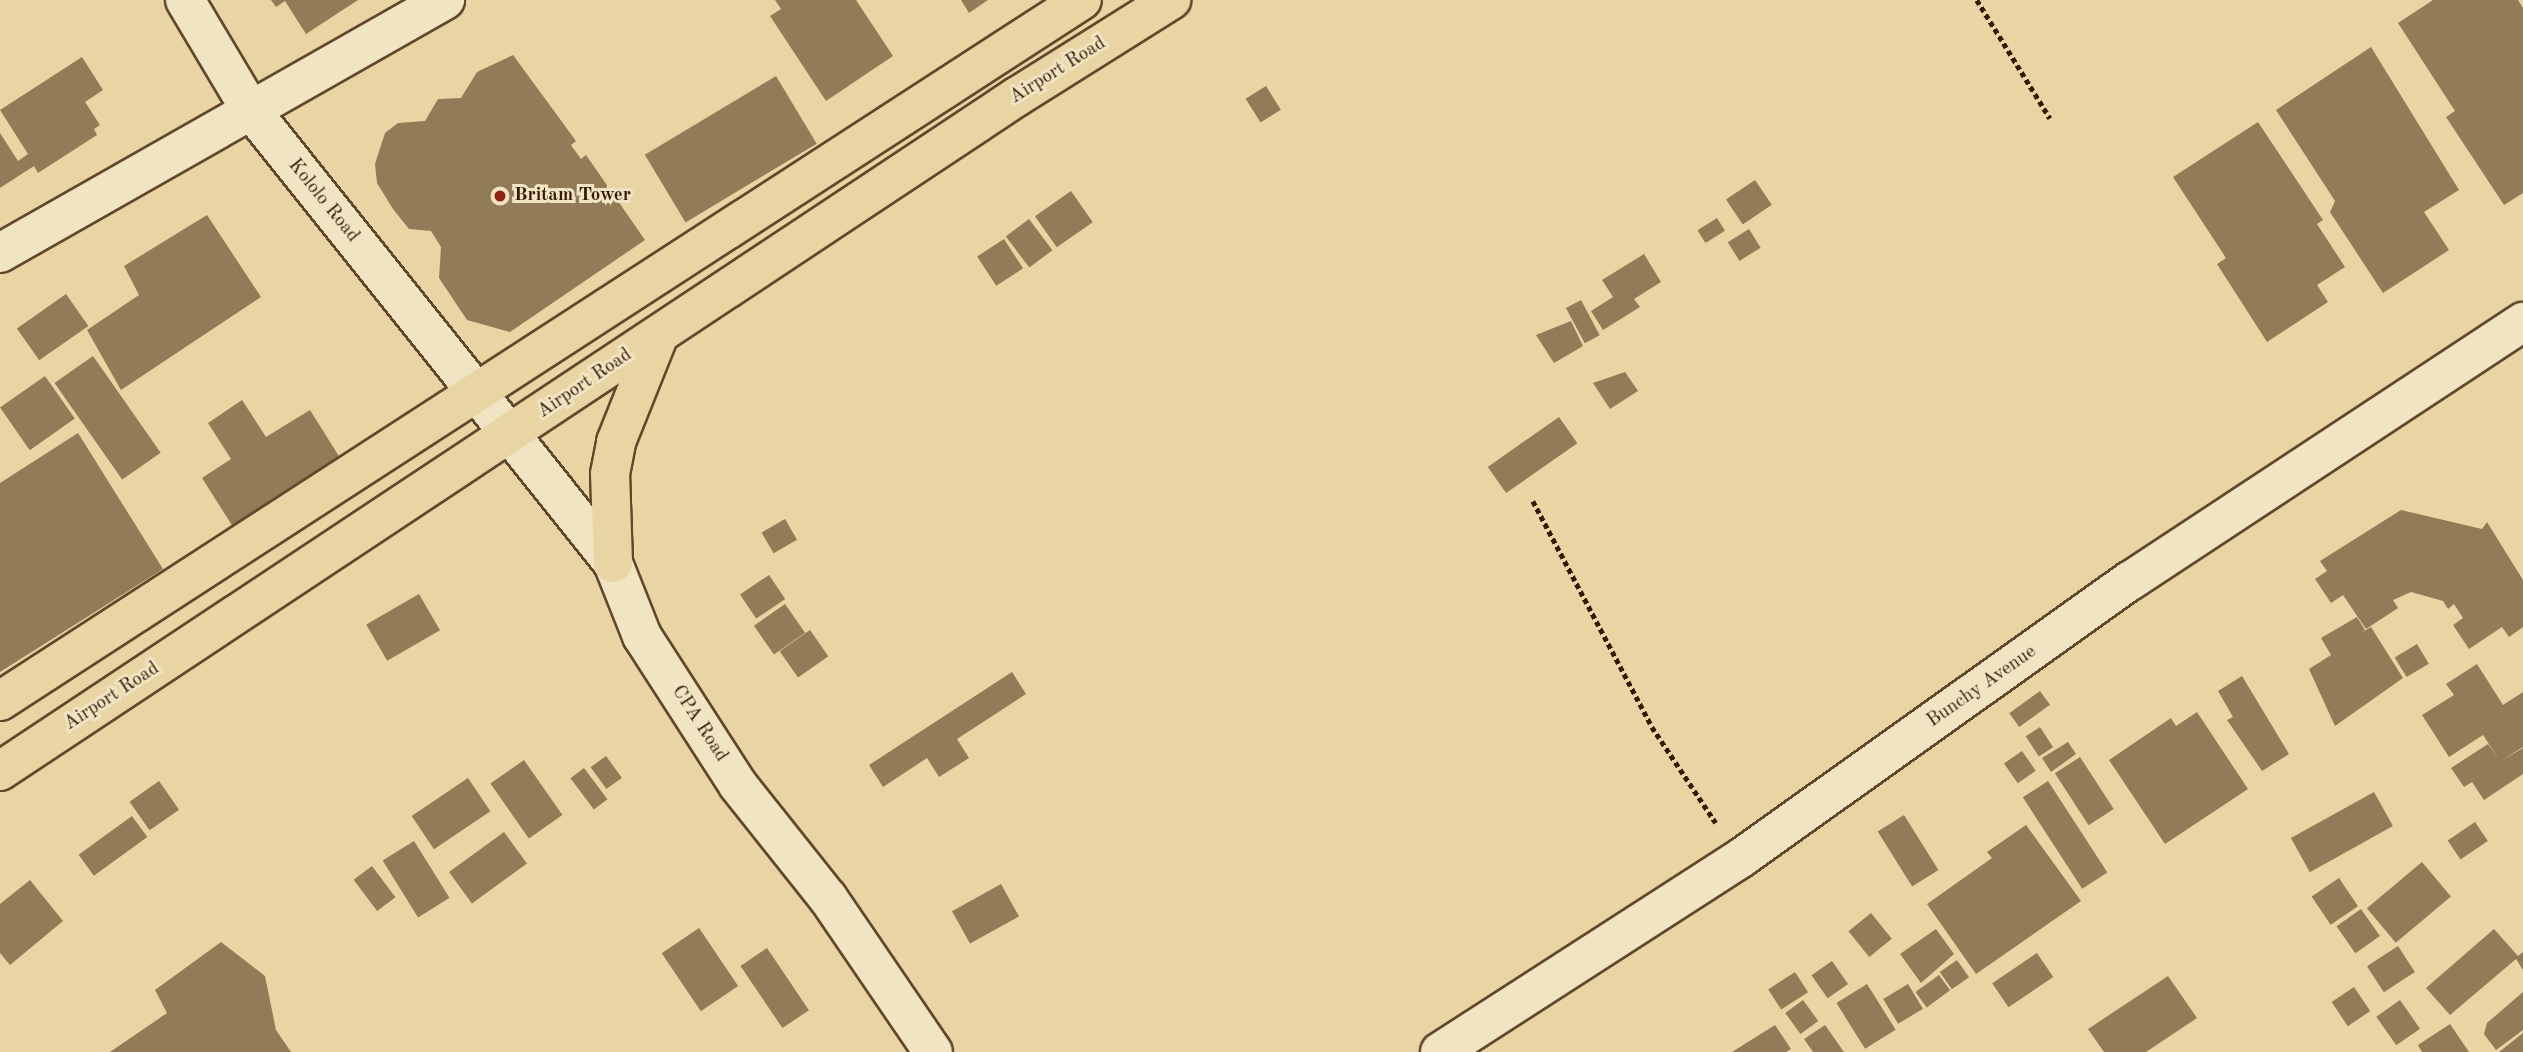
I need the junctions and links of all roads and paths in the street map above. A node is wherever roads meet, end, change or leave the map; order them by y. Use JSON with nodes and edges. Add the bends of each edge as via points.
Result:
{"nodes":[{"id":1,"x":185,"y":0,"type":"edge"},
{"id":2,"x":445,"y":0,"type":"edge"},
{"id":3,"x":1082,"y":0,"type":"edge"},
{"id":4,"x":1171,"y":0,"type":"edge"},
{"id":5,"x":1977,"y":0,"type":"edge"},
{"id":6,"x":250,"y":109,"type":"junction"},
{"id":7,"x":2050,"y":118,"type":"dead end"},
{"id":8,"x":0,"y":253,"type":"edge"},
{"id":9,"x":2523,"y":322,"type":"edge"},
{"id":10,"x":659,"y":335,"type":"junction"},
{"id":11,"x":475,"y":392,"type":"junction"},
{"id":12,"x":510,"y":435,"type":"junction"},
{"id":13,"x":1533,"y":501,"type":"dead end"},
{"id":14,"x":613,"y":563,"type":"junction"},
{"id":15,"x":0,"y":701,"type":"edge"},
{"id":16,"x":0,"y":771,"type":"edge"},
{"id":17,"x":1741,"y":858,"type":"junction"},
{"id":18,"x":933,"y":1052,"type":"edge"},
{"id":19,"x":1440,"y":1052,"type":"edge"}],
"edges":[{"from":1,"to":6,"type":"street","name":"Kololo Road"},
{"from":2,"to":6,"type":"street"},
{"from":3,"to":11,"type":"main road"},
{"from":4,"to":10,"type":"main road","name":"Airport Road"},
{"from":5,"to":7,"type":"path"},
{"from":6,"to":8,"type":"street"},
{"from":6,"to":11,"type":"street","name":"Kololo Road"},
{"from":9,"to":17,"type":"street","name":"Bunchy Avenue","via":[[2130,581]]},
{"from":10,"to":12,"type":"main road","name":"Airport Road"},
{"from":10,"to":14,"type":"main road","via":[[630,396],[614,452]]},
{"from":11,"to":12,"type":"street","name":"CPA Road"},
{"from":11,"to":15,"type":"main road"},
{"from":12,"to":14,"type":"street","name":"CPA Road"},
{"from":12,"to":16,"type":"main road","name":"Airport Road"},
{"from":13,"to":17,"type":"path","via":[[1652,727]]},
{"from":14,"to":18,"type":"street","name":"CPA Road","via":[[642,636],[738,785],[828,898]]},
{"from":17,"to":19,"type":"street","name":"Bunchy Avenue"}]}
